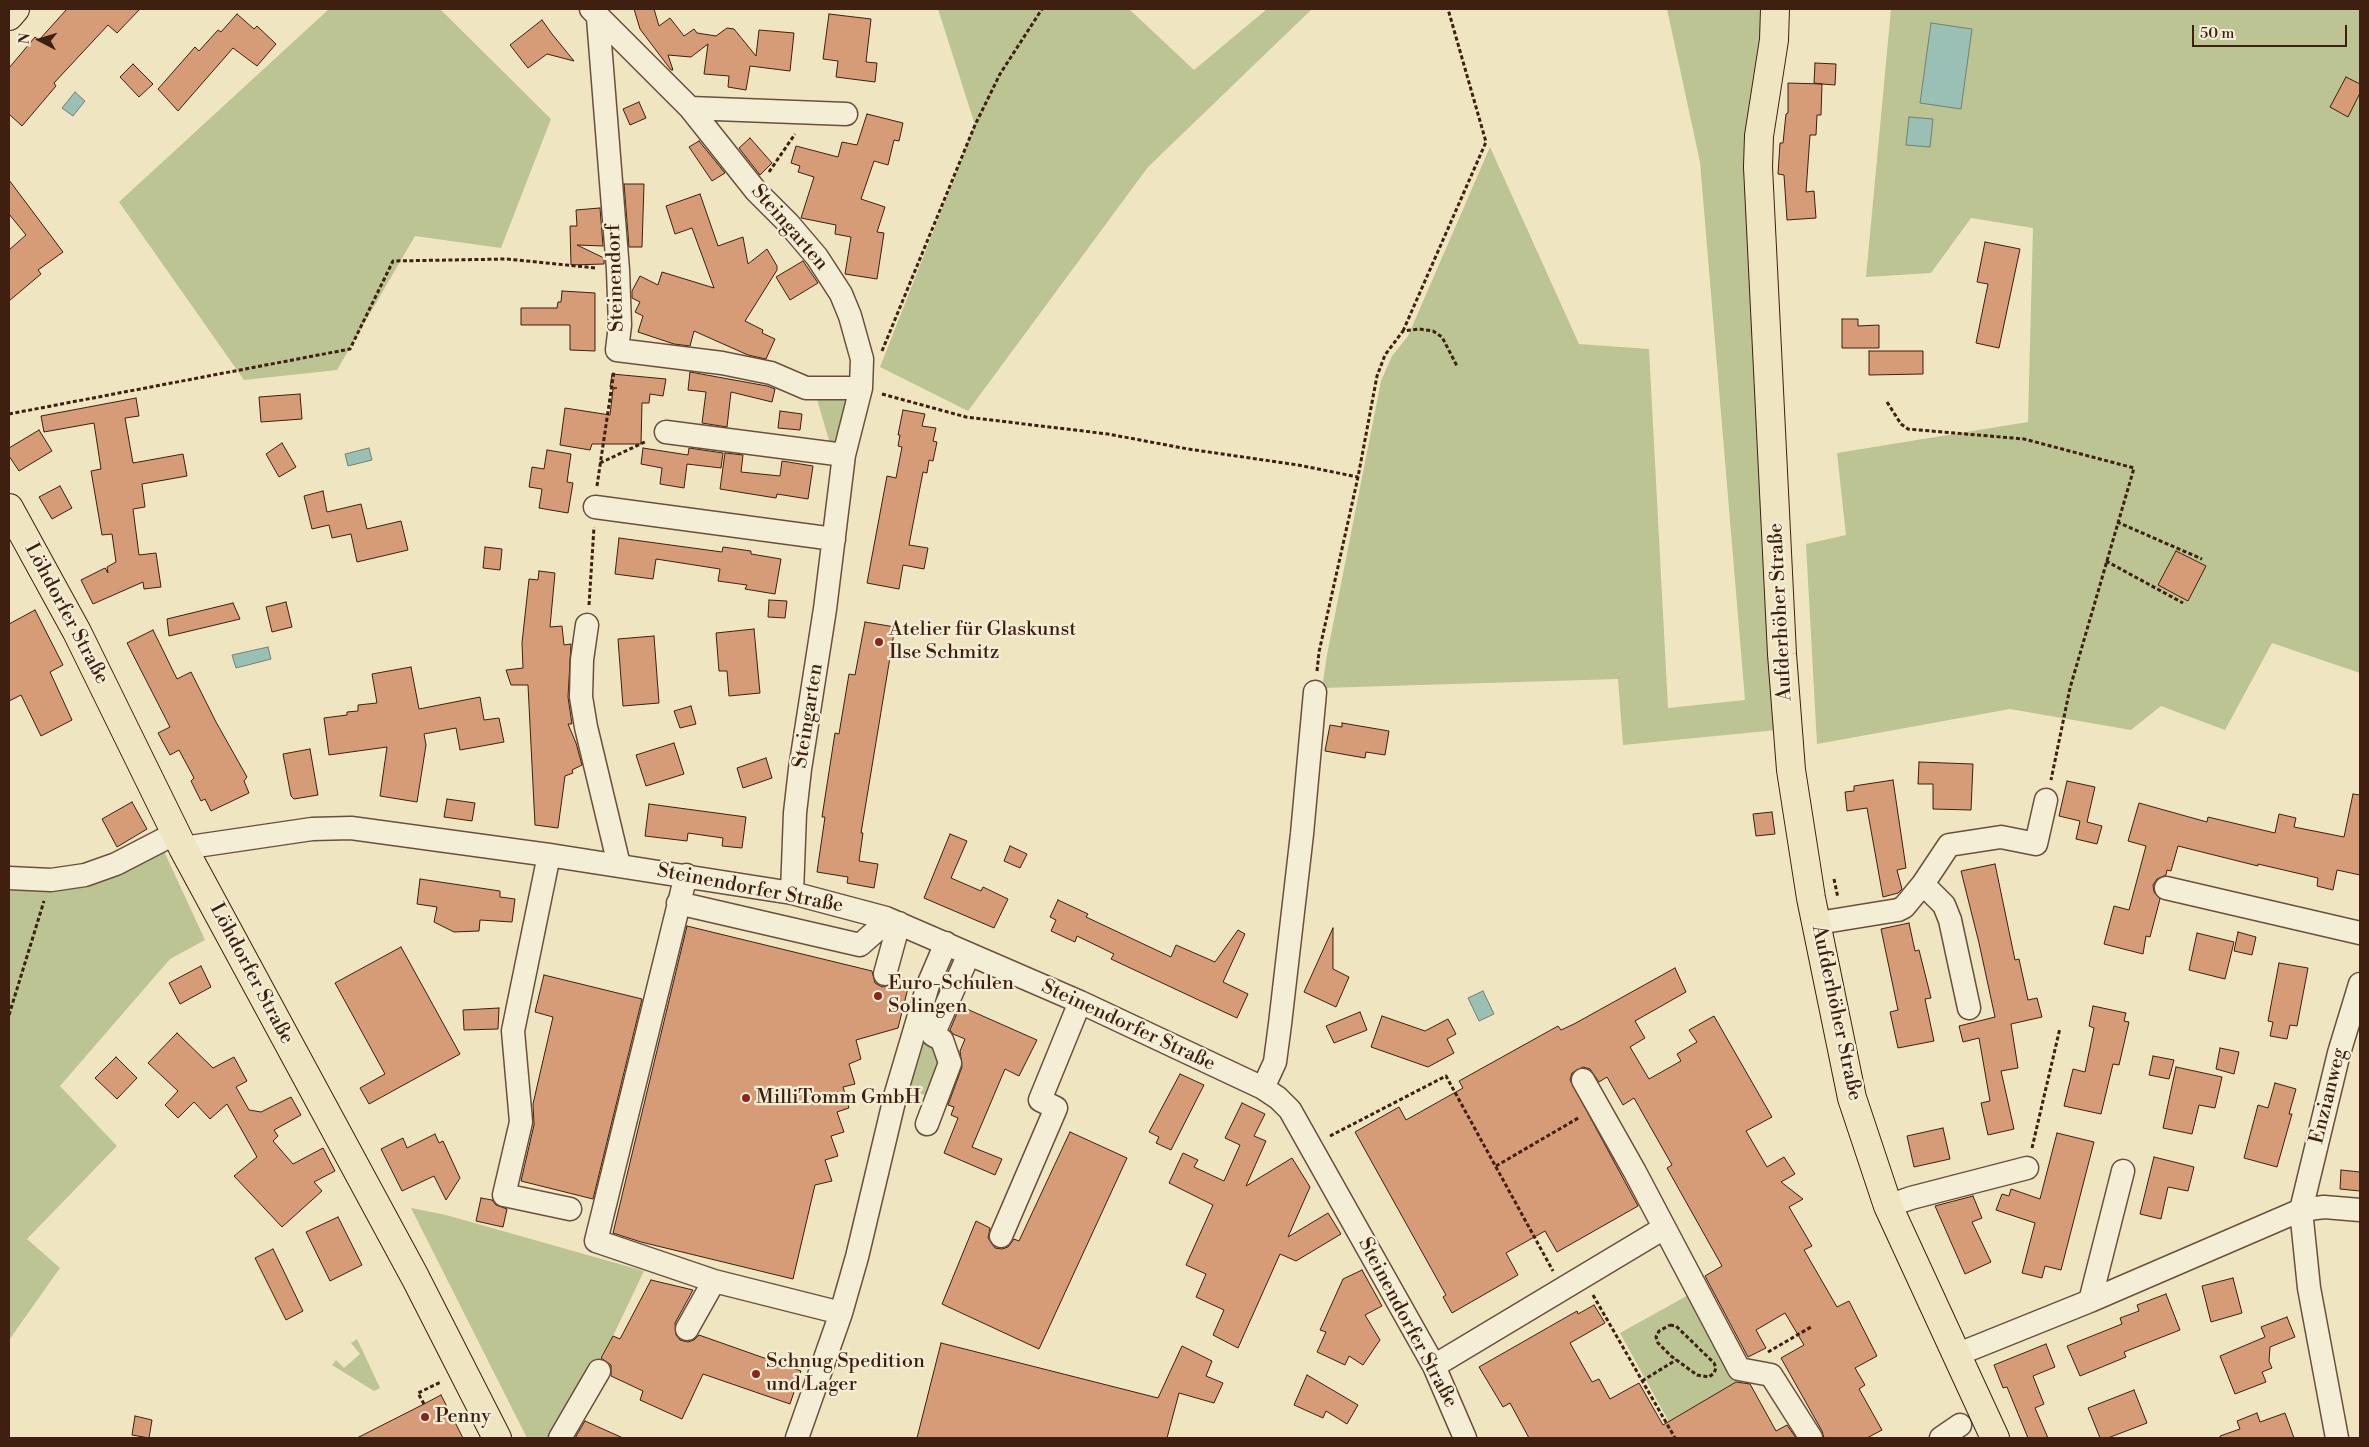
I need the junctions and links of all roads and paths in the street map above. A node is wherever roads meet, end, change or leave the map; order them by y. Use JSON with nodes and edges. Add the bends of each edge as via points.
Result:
{"nodes":[{"id":1,"x":15,"y":9,"type":"edge"},
{"id":2,"x":1042,"y":9,"type":"edge"},
{"id":3,"x":1448,"y":9,"type":"edge"},
{"id":4,"x":1775,"y":9,"type":"edge"},
{"id":5,"x":595,"y":13,"type":"edge"},
{"id":6,"x":9,"y":16,"type":"edge"},
{"id":7,"x":690,"y":108,"type":"junction"},
{"id":8,"x":808,"y":114,"type":"junction"},
{"id":9,"x":846,"y":114,"type":"dead end"},
{"id":10,"x":756,"y":191,"type":"junction"},
{"id":11,"x":618,"y":270,"type":"junction"},
{"id":12,"x":1403,"y":331,"type":"junction"},
{"id":13,"x":617,"y":350,"type":"junction"},
{"id":14,"x":880,"y":354,"type":"dead end"},
{"id":15,"x":1457,"y":366,"type":"dead end"},
{"id":16,"x":861,"y":388,"type":"junction"},
{"id":17,"x":1887,"y":402,"type":"dead end"},
{"id":18,"x":9,"y":414,"type":"edge"},
{"id":19,"x":666,"y":432,"type":"joint"},
{"id":20,"x":844,"y":455,"type":"junction"},
{"id":21,"x":600,"y":463,"type":"junction"},
{"id":22,"x":1358,"y":477,"type":"junction"},
{"id":23,"x":595,"y":507,"type":"junction"},
{"id":24,"x":9,"y":508,"type":"edge"},
{"id":25,"x":2117,"y":522,"type":"junction"},
{"id":26,"x":834,"y":539,"type":"junction"},
{"id":27,"x":2202,"y":559,"type":"dead end"},
{"id":28,"x":2106,"y":562,"type":"junction"},
{"id":29,"x":2183,"y":603,"type":"dead end"},
{"id":30,"x":587,"y":625,"type":"joint"},
{"id":31,"x":1315,"y":692,"type":"joint"},
{"id":32,"x":2046,"y":800,"type":"joint"},
{"id":33,"x":180,"y":841,"type":"junction"},
{"id":34,"x":549,"y":854,"type":"junction"},
{"id":35,"x":619,"y":865,"type":"junction"},
{"id":36,"x":1833,"y":872,"type":"dead end"},
{"id":37,"x":686,"y":875,"type":"junction"},
{"id":38,"x":9,"y":878,"type":"edge"},
{"id":39,"x":51,"y":880,"type":"junction"},
{"id":40,"x":1923,"y":884,"type":"junction"},
{"id":41,"x":2166,"y":888,"type":"dead end"},
{"id":42,"x":792,"y":893,"type":"junction"},
{"id":43,"x":678,"y":903,"type":"junction"},
{"id":44,"x":892,"y":920,"type":"junction"},
{"id":45,"x":1830,"y":921,"type":"junction"},
{"id":46,"x":2360,"y":933,"type":"edge"},
{"id":47,"x":946,"y":943,"type":"junction"},
{"id":48,"x":969,"y":954,"type":"junction"},
{"id":49,"x":886,"y":974,"type":"dead end"},
{"id":50,"x":2360,"y":984,"type":"edge"},
{"id":51,"x":1080,"y":1002,"type":"junction"},
{"id":52,"x":1969,"y":1008,"type":"dead end"},
{"id":53,"x":9,"y":1015,"type":"edge"},
{"id":54,"x":2060,"y":1028,"type":"dead end"},
{"id":55,"x":1583,"y":1080,"type":"dead end"},
{"id":56,"x":1263,"y":1088,"type":"junction"},
{"id":57,"x":1598,"y":1107,"type":"junction"},
{"id":58,"x":926,"y":1124,"type":"dead end"},
{"id":59,"x":1311,"y":1146,"type":"junction"},
{"id":60,"x":1496,"y":1166,"type":"junction"},
{"id":61,"x":2027,"y":1168,"type":"joint"},
{"id":62,"x":2123,"y":1171,"type":"dead end"},
{"id":63,"x":1888,"y":1206,"type":"junction"},
{"id":64,"x":570,"y":1209,"type":"dead end"},
{"id":65,"x":2301,"y":1210,"type":"junction"},
{"id":66,"x":2360,"y":1210,"type":"edge"},
{"id":67,"x":1664,"y":1228,"type":"junction"},
{"id":68,"x":1001,"y":1236,"type":"dead end"},
{"id":69,"x":1583,"y":1277,"type":"junction"},
{"id":70,"x":714,"y":1281,"type":"junction"},
{"id":71,"x":1563,"y":1289,"type":"junction"},
{"id":72,"x":2090,"y":1301,"type":"junction"},
{"id":73,"x":841,"y":1313,"type":"junction"},
{"id":74,"x":1811,"y":1327,"type":"dead end"},
{"id":75,"x":687,"y":1329,"type":"dead end"},
{"id":76,"x":1956,"y":1355,"type":"junction"},
{"id":77,"x":1676,"y":1360,"type":"junction"},
{"id":78,"x":1434,"y":1366,"type":"junction"},
{"id":79,"x":1739,"y":1369,"type":"junction"},
{"id":80,"x":599,"y":1370,"type":"dead end"},
{"id":81,"x":1642,"y":1381,"type":"junction"},
{"id":82,"x":441,"y":1382,"type":"dead end"},
{"id":83,"x":424,"y":1404,"type":"dead end"},
{"id":84,"x":1960,"y":1425,"type":"dead end"},
{"id":85,"x":497,"y":1438,"type":"edge"},
{"id":86,"x":560,"y":1438,"type":"edge"},
{"id":87,"x":797,"y":1438,"type":"edge"},
{"id":88,"x":1465,"y":1438,"type":"edge"},
{"id":89,"x":1675,"y":1438,"type":"edge"},
{"id":90,"x":1811,"y":1438,"type":"edge"},
{"id":91,"x":1941,"y":1438,"type":"edge"},
{"id":92,"x":1995,"y":1438,"type":"edge"},
{"id":93,"x":2337,"y":1438,"type":"edge"}],
"edges":[{"from":1,"to":6,"type":"main road"},
{"from":2,"to":14,"type":"path","via":[[1000,74],[975,125]]},
{"from":3,"to":12,"type":"path","via":[[1486,142]]},
{"from":4,"to":45,"type":"main road","name":"Aufderhöher Straße","via":[[1758,167],[1782,654],[1791,770],[1811,898]]},
{"from":5,"to":7,"type":"street","name":"Steingarten"},
{"from":5,"to":11,"type":"street","name":"Steinendorf"},
{"from":7,"to":8,"type":"street"},
{"from":7,"to":10,"type":"street","name":"Steingarten"},
{"from":8,"to":9,"type":"street"},
{"from":8,"to":10,"type":"path"},
{"from":10,"to":16,"type":"street","name":"Steingarten","via":[[817,256],[840,294],[862,359]]},
{"from":11,"to":13,"type":"street","name":"Steinendorf","via":[[620,325]]},
{"from":11,"to":18,"type":"path","via":[[507,259],[393,260],[350,349]]},
{"from":12,"to":15,"type":"path","via":[[1433,331],[1442,337]]},
{"from":12,"to":22,"type":"path","via":[[1385,355],[1377,376]]},
{"from":13,"to":16,"type":"street","name":"Steinendorf","via":[[722,363],[771,374],[806,388]]},
{"from":13,"to":21,"type":"path"},
{"from":16,"to":20,"type":"street","name":"Steingarten"},
{"from":16,"to":22,"type":"path","via":[[966,416],[1108,434]]},
{"from":17,"to":25,"type":"path","via":[[1908,429],[2024,439],[2134,468]]},
{"from":19,"to":20,"type":"street"},
{"from":19,"to":21,"type":"path"},
{"from":20,"to":26,"type":"street","name":"Steingarten"},
{"from":21,"to":23,"type":"path"},
{"from":22,"to":31,"type":"path","via":[[1319,652]]},
{"from":23,"to":26,"type":"street"},
{"from":23,"to":30,"type":"path"},
{"from":24,"to":33,"type":"main road","name":"Löhdorfer Straße","via":[[77,632]]},
{"from":25,"to":27,"type":"path"},
{"from":25,"to":28,"type":"path"},
{"from":26,"to":42,"type":"street","name":"Steingarten","via":[[800,769]]},
{"from":28,"to":29,"type":"path"},
{"from":28,"to":32,"type":"path","via":[[2070,688]]},
{"from":30,"to":35,"type":"street","via":[[581,697]]},
{"from":31,"to":56,"type":"street","via":[[1280,1024],[1275,1062]]},
{"from":32,"to":40,"type":"street","via":[[2036,844],[2001,837],[1949,845]]},
{"from":33,"to":34,"type":"street","name":"Steinendorfer Straße","via":[[351,828]]},
{"from":33,"to":39,"type":"street","name":"Steinendorfer Straße","via":[[85,875]]},
{"from":33,"to":85,"type":"main road","name":"Löhdorfer Straße","via":[[415,1277]]},
{"from":34,"to":35,"type":"street","name":"Steinendorfer Straße"},
{"from":34,"to":64,"type":"street","via":[[512,1031],[520,1122],[504,1195]]},
{"from":35,"to":37,"type":"street","name":"Steinendorfer Straße"},
{"from":36,"to":45,"type":"path"},
{"from":37,"to":42,"type":"street","name":"Steinendorfer Straße"},
{"from":37,"to":43,"type":"street"},
{"from":38,"to":39,"type":"street","name":"Steinendorfer Straße"},
{"from":39,"to":53,"type":"path"},
{"from":40,"to":45,"type":"street","via":[[1909,903],[1898,910]]},
{"from":40,"to":52,"type":"street","via":[[1944,905],[1950,920]]},
{"from":41,"to":46,"type":"street"},
{"from":42,"to":44,"type":"street","name":"Steinendorfer Straße"},
{"from":43,"to":44,"type":"street","via":[[860,945]]},
{"from":43,"to":70,"type":"street","via":[[596,1240]]},
{"from":44,"to":47,"type":"street","name":"Steinendorfer Straße"},
{"from":44,"to":49,"type":"street"},
{"from":45,"to":63,"type":"main road","name":"Aufderhöher Straße","via":[[1852,1098]]},
{"from":47,"to":48,"type":"street","name":"Steinendorfer Straße"},
{"from":47,"to":73,"type":"street","via":[[928,985],[896,1094]]},
{"from":48,"to":51,"type":"street","name":"Steinendorfer Straße"},
{"from":48,"to":58,"type":"street","via":[[932,1036],[942,1040],[950,1064]]},
{"from":50,"to":65,"type":"street","name":"Enzianweg","via":[[2339,1054]]},
{"from":51,"to":56,"type":"street","name":"Steinendorfer Straße"},
{"from":51,"to":68,"type":"street","via":[[1040,1100],[1056,1108]]},
{"from":54,"to":61,"type":"path"},
{"from":55,"to":57,"type":"street"},
{"from":56,"to":59,"type":"street","name":"Steinendorfer Straße","via":[[1290,1110]]},
{"from":57,"to":60,"type":"path"},
{"from":57,"to":67,"type":"street"},
{"from":59,"to":60,"type":"path","via":[[1446,1076]]},
{"from":59,"to":78,"type":"street","name":"Steinendorfer Straße"},
{"from":60,"to":71,"type":"path"},
{"from":61,"to":63,"type":"street"},
{"from":62,"to":72,"type":"street"},
{"from":63,"to":76,"type":"main road","name":"Aufderhöher Straße"},
{"from":65,"to":66,"type":"street"},
{"from":65,"to":72,"type":"street"},
{"from":65,"to":93,"type":"street","name":"Enzianweg","via":[[2309,1288]]},
{"from":67,"to":69,"type":"street"},
{"from":67,"to":79,"type":"street"},
{"from":69,"to":71,"type":"street"},
{"from":69,"to":81,"type":"path"},
{"from":70,"to":73,"type":"street"},
{"from":70,"to":75,"type":"street"},
{"from":71,"to":78,"type":"street"},
{"from":72,"to":76,"type":"street"},
{"from":73,"to":87,"type":"street"},
{"from":74,"to":79,"type":"path"},
{"from":76,"to":92,"type":"main road","name":"Aufderhöher Straße"},
{"from":77,"to":77,"type":"path","via":[[1656,1338],[1665,1326],[1676,1326],[1716,1368],[1709,1377],[1703,1377]]},
{"from":77,"to":81,"type":"path"},
{"from":78,"to":88,"type":"street","name":"Steinendorfer Straße"},
{"from":79,"to":90,"type":"street","via":[[1772,1375]]},
{"from":80,"to":86,"type":"street"},
{"from":81,"to":89,"type":"path"},
{"from":82,"to":83,"type":"path","via":[[418,1393]]},
{"from":84,"to":91,"type":"street"}]}
